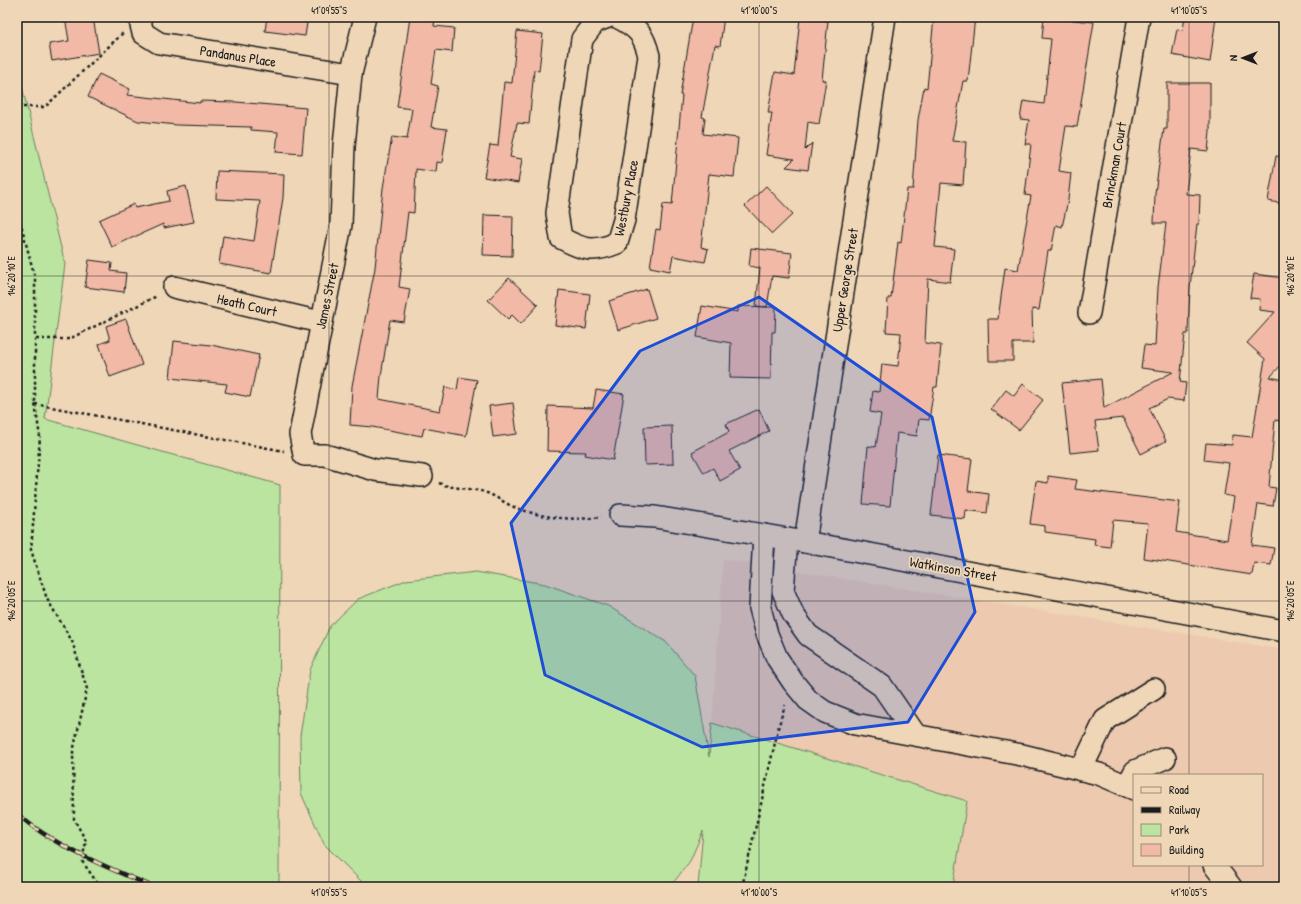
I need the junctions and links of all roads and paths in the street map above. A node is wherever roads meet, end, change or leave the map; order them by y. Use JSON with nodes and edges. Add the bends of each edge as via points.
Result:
{"nodes":[{"id":1,"x":139,"y":17,"type":"edge"},
{"id":2,"x":365,"y":17,"type":"edge"},
{"id":3,"x":608,"y":17,"type":"edge"},
{"id":4,"x":617,"y":17,"type":"edge"},
{"id":5,"x":885,"y":17,"type":"edge"},
{"id":6,"x":1139,"y":17,"type":"edge"},
{"id":7,"x":351,"y":74,"type":"junction"},
{"id":8,"x":17,"y":107,"type":"edge"},
{"id":9,"x":17,"y":209,"type":"edge"},
{"id":10,"x":174,"y":287,"type":"joint"},
{"id":11,"x":1089,"y":313,"type":"dead end"},
{"id":12,"x":320,"y":322,"type":"junction"},
{"id":13,"x":36,"y":339,"type":"junction"},
{"id":14,"x":35,"y":404,"type":"junction"},
{"id":15,"x":304,"y":454,"type":"junction"},
{"id":16,"x":422,"y":476,"type":"joint"},
{"id":17,"x":620,"y":515,"type":"joint"},
{"id":18,"x":764,"y":536,"type":"junction"},
{"id":19,"x":796,"y":541,"type":"junction"},
{"id":20,"x":1284,"y":631,"type":"edge"},
{"id":21,"x":793,"y":682,"type":"junction"},
{"id":22,"x":1154,"y":689,"type":"dead end"},
{"id":23,"x":915,"y":734,"type":"junction"},
{"id":24,"x":1165,"y":758,"type":"dead end"},
{"id":25,"x":1081,"y":770,"type":"junction"},
{"id":26,"x":1135,"y":774,"type":"edge"},
{"id":27,"x":1130,"y":787,"type":"edge"},
{"id":28,"x":1215,"y":866,"type":"edge"},
{"id":29,"x":100,"y":887,"type":"edge"},
{"id":30,"x":742,"y":887,"type":"edge"},
{"id":31,"x":1231,"y":887,"type":"edge"}],
"edges":[{"from":1,"to":7,"type":"street","name":"Pandanus Place","via":[[143,33],[159,43]]},
{"from":1,"to":8,"type":"path","via":[[45,107]]},
{"from":2,"to":7,"type":"street","name":"James Street"},
{"from":3,"to":4,"type":"street","name":"Westbury Place","via":[[595,22],[582,39],[557,213],[562,238],[579,248],[602,250],[616,243],[624,220],[649,56],[646,40],[633,25]]},
{"from":5,"to":19,"type":"street","name":"Upper George Street"},
{"from":6,"to":11,"type":"street","name":"Brinckman Court"},
{"from":7,"to":12,"type":"street","name":"James Street","via":[[340,225],[332,274]]},
{"from":9,"to":13,"type":"path","via":[[35,278]]},
{"from":10,"to":12,"type":"street","name":"Heath Court"},
{"from":10,"to":13,"type":"path","via":[[68,340]]},
{"from":12,"to":15,"type":"street","name":"James Street","via":[[300,434]]},
{"from":13,"to":14,"type":"path"},
{"from":14,"to":15,"type":"path"},
{"from":14,"to":29,"type":"path","via":[[40,437],[31,550],[48,599],[72,641],[87,689],[73,752],[74,819],[86,841],[82,861]]},
{"from":15,"to":16,"type":"street","via":[[325,456],[376,470]]},
{"from":16,"to":17,"type":"path","via":[[450,488],[486,492],[512,507],[541,517],[581,518]]},
{"from":17,"to":18,"type":"street","name":"Watkinson Street","via":[[655,517]]},
{"from":18,"to":19,"type":"street","name":"Watkinson Street"},
{"from":18,"to":21,"type":"street","via":[[760,608],[776,658]]},
{"from":19,"to":20,"type":"street","name":"Watkinson Street"},
{"from":19,"to":23,"type":"street","name":"Upper George Street","via":[[783,591],[793,614],[808,635],[882,686]]},
{"from":21,"to":23,"type":"street","via":[[808,700],[825,712],[855,724]]},
{"from":21,"to":30,"type":"path","via":[[779,725]]},
{"from":22,"to":25,"type":"street","via":[[1105,720]]},
{"from":23,"to":25,"type":"street","via":[[1022,755]]},
{"from":24,"to":26,"type":"street","via":[[1136,771]]},
{"from":25,"to":27,"type":"street","via":[[1099,774]]},
{"from":28,"to":31,"type":"street"}]}
